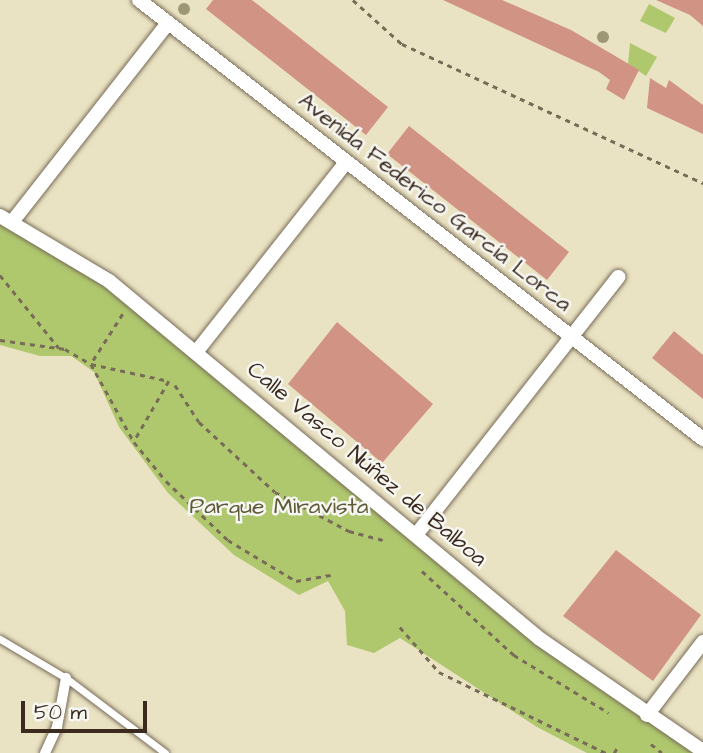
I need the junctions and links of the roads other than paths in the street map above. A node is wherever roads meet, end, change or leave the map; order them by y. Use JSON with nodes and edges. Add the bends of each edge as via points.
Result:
{"nodes":[{"id":1,"x":139,"y":0,"type":"edge"},
{"id":2,"x":167,"y":23,"type":"junction"},
{"id":3,"x":346,"y":162,"type":"junction"},
{"id":4,"x":6,"y":219,"type":"edge"},
{"id":5,"x":618,"y":277,"type":"dead end"},
{"id":6,"x":571,"y":337,"type":"junction"},
{"id":7,"x":197,"y":351,"type":"junction"},
{"id":8,"x":703,"y":439,"type":"edge"},
{"id":9,"x":416,"y":535,"type":"junction"},
{"id":10,"x":0,"y":639,"type":"edge"},
{"id":11,"x":703,"y":642,"type":"edge"},
{"id":12,"x":66,"y":678,"type":"junction"},
{"id":13,"x":647,"y":715,"type":"junction"},
{"id":14,"x":703,"y":751,"type":"edge"},
{"id":15,"x":45,"y":753,"type":"edge"},
{"id":16,"x":165,"y":753,"type":"edge"}],
"edges":[{"from":1,"to":2,"type":"street","name":"Avenida Federico García Lorca"},
{"from":2,"to":3,"type":"street","name":"Avenida Federico García Lorca"},
{"from":2,"to":4,"type":"street"},
{"from":3,"to":6,"type":"street","name":"Avenida Federico García Lorca"},
{"from":3,"to":7,"type":"street"},
{"from":4,"to":7,"type":"street","name":"Calle Vasco Núñez de Balboa","via":[[109,281]]},
{"from":5,"to":6,"type":"street"},
{"from":6,"to":8,"type":"street","name":"Avenida Federico García Lorca"},
{"from":6,"to":9,"type":"street"},
{"from":7,"to":9,"type":"street","name":"Calle Vasco Núñez de Balboa"},
{"from":9,"to":13,"type":"street","name":"Calle Vasco Núñez de Balboa","via":[[540,639]]},
{"from":10,"to":12,"type":"lane"},
{"from":11,"to":13,"type":"street"},
{"from":12,"to":15,"type":"street","via":[[57,727]]},
{"from":12,"to":16,"type":"lane"},
{"from":13,"to":14,"type":"street","name":"Calle Vasco Núñez de Balboa"}]}
